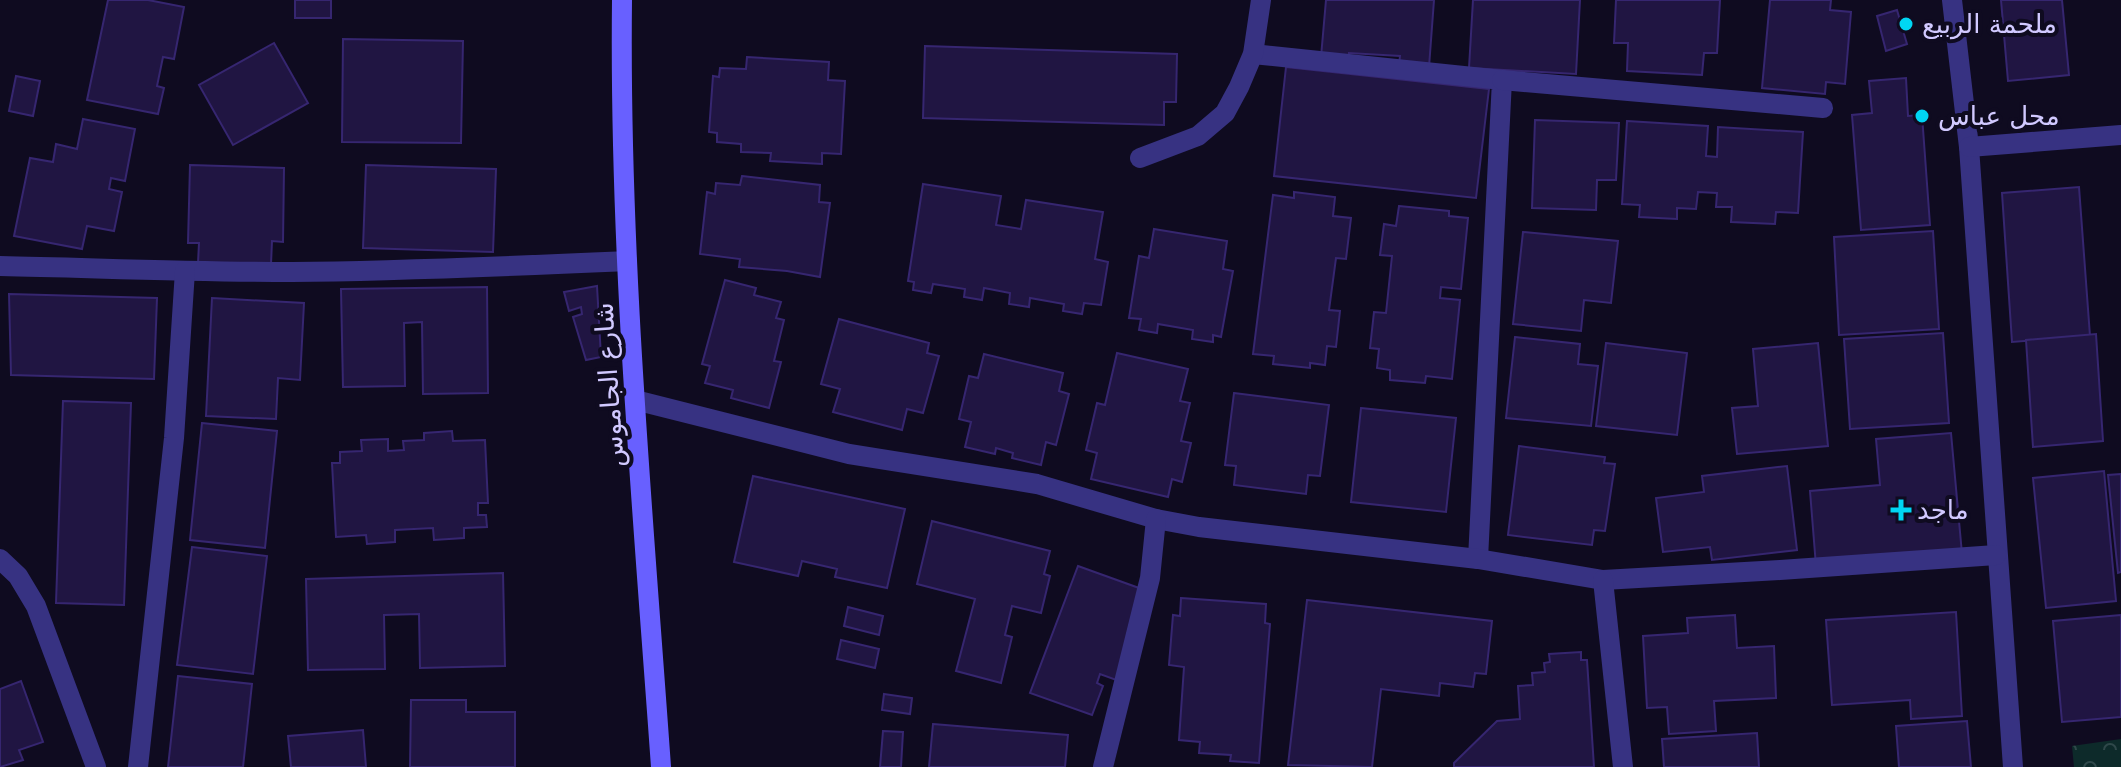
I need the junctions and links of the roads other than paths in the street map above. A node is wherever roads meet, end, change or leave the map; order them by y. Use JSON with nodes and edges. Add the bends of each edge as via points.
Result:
{"nodes":[{"id":1,"x":622,"y":0,"type":"edge"},
{"id":2,"x":1261,"y":0,"type":"edge"},
{"id":3,"x":1952,"y":0,"type":"edge"},
{"id":4,"x":1253,"y":54,"type":"junction"},
{"id":5,"x":1502,"y":80,"type":"junction"},
{"id":6,"x":1823,"y":108,"type":"dead end"},
{"id":7,"x":2121,"y":135,"type":"edge"},
{"id":8,"x":1969,"y":147,"type":"junction"},
{"id":9,"x":1140,"y":158,"type":"dead end"},
{"id":10,"x":627,"y":261,"type":"junction"},
{"id":11,"x":0,"y":266,"type":"edge"},
{"id":12,"x":185,"y":271,"type":"junction"},
{"id":13,"x":635,"y":400,"type":"junction"},
{"id":14,"x":1156,"y":519,"type":"junction"},
{"id":15,"x":1996,"y":555,"type":"junction"},
{"id":16,"x":0,"y":559,"type":"edge"},
{"id":17,"x":1478,"y":559,"type":"junction"},
{"id":18,"x":1603,"y":580,"type":"junction"},
{"id":19,"x":96,"y":767,"type":"edge"},
{"id":20,"x":138,"y":767,"type":"edge"},
{"id":21,"x":661,"y":767,"type":"edge"},
{"id":22,"x":1103,"y":767,"type":"edge"},
{"id":23,"x":1623,"y":767,"type":"edge"},
{"id":24,"x":2013,"y":767,"type":"edge"}],
"edges":[{"from":1,"to":10,"type":"street","name":"شارع الجاموس"},
{"from":2,"to":4,"type":"street"},
{"from":3,"to":8,"type":"street"},
{"from":4,"to":5,"type":"street"},
{"from":4,"to":9,"type":"street","via":[[1225,113],[1198,136]]},
{"from":5,"to":6,"type":"street"},
{"from":5,"to":17,"type":"street"},
{"from":7,"to":8,"type":"street"},
{"from":8,"to":15,"type":"street"},
{"from":10,"to":12,"type":"street"},
{"from":10,"to":13,"type":"street","name":"شارع الجاموس"},
{"from":11,"to":12,"type":"street"},
{"from":12,"to":20,"type":"street","via":[[174,438]]},
{"from":13,"to":14,"type":"street","via":[[849,454],[1037,484]]},
{"from":13,"to":21,"type":"street","name":"شارع الجاموس"},
{"from":14,"to":17,"type":"street"},
{"from":14,"to":22,"type":"street","via":[[1150,578]]},
{"from":15,"to":18,"type":"street"},
{"from":15,"to":24,"type":"street"},
{"from":16,"to":19,"type":"street","via":[[36,606]]},
{"from":17,"to":18,"type":"street"},
{"from":18,"to":23,"type":"street"}]}
